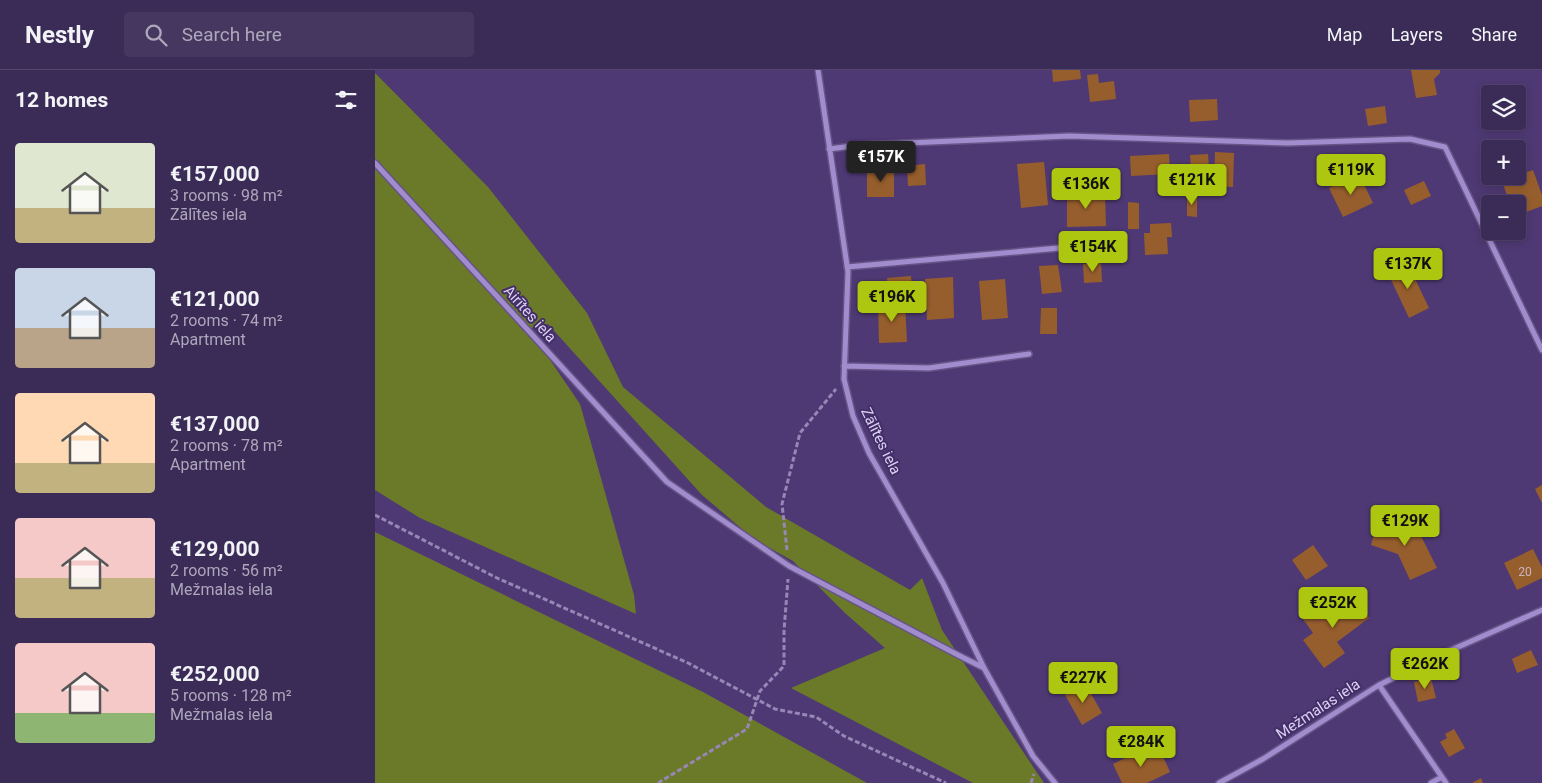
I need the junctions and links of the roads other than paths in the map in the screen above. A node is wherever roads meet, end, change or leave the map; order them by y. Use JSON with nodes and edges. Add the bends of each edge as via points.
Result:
{"nodes":[{"id":1,"x":818,"y":70,"type":"edge"},
{"id":2,"x":829,"y":149,"type":"junction"},
{"id":3,"x":375,"y":163,"type":"edge"},
{"id":4,"x":1104,"y":244,"type":"dead end"},
{"id":5,"x":847,"y":267,"type":"junction"},
{"id":6,"x":1542,"y":350,"type":"edge"},
{"id":7,"x":1029,"y":354,"type":"dead end"},
{"id":8,"x":844,"y":366,"type":"junction"},
{"id":9,"x":1542,"y":610,"type":"edge"},
{"id":10,"x":984,"y":668,"type":"junction"},
{"id":11,"x":1379,"y":685,"type":"junction"},
{"id":12,"x":1443,"y":777,"type":"junction"},
{"id":13,"x":1055,"y":783,"type":"edge"},
{"id":14,"x":1219,"y":783,"type":"edge"},
{"id":15,"x":1431,"y":783,"type":"edge"},
{"id":16,"x":1446,"y":783,"type":"edge"}],
"edges":[{"from":1,"to":2,"type":"street","name":"Zālītes iela"},
{"from":2,"to":5,"type":"street","name":"Zālītes iela"},
{"from":2,"to":6,"type":"street","via":[[1069,136],[1288,143],[1410,139],[1445,147]]},
{"from":3,"to":10,"type":"street","name":"Airītes iela","via":[[667,482],[789,566]]},
{"from":4,"to":5,"type":"street"},
{"from":5,"to":8,"type":"street","name":"Zālītes iela"},
{"from":7,"to":8,"type":"street","via":[[929,368]]},
{"from":8,"to":10,"type":"street","name":"Zālītes iela","via":[[853,416],[869,453],[943,583]]},
{"from":9,"to":11,"type":"street","name":"Mežmalas iela"},
{"from":10,"to":13,"type":"street","name":"Zālītes iela","via":[[1033,756]]},
{"from":11,"to":12,"type":"street"},
{"from":11,"to":14,"type":"street","name":"Mežmalas iela","via":[[1263,759]]},
{"from":12,"to":15,"type":"street"},
{"from":12,"to":16,"type":"street"}]}
